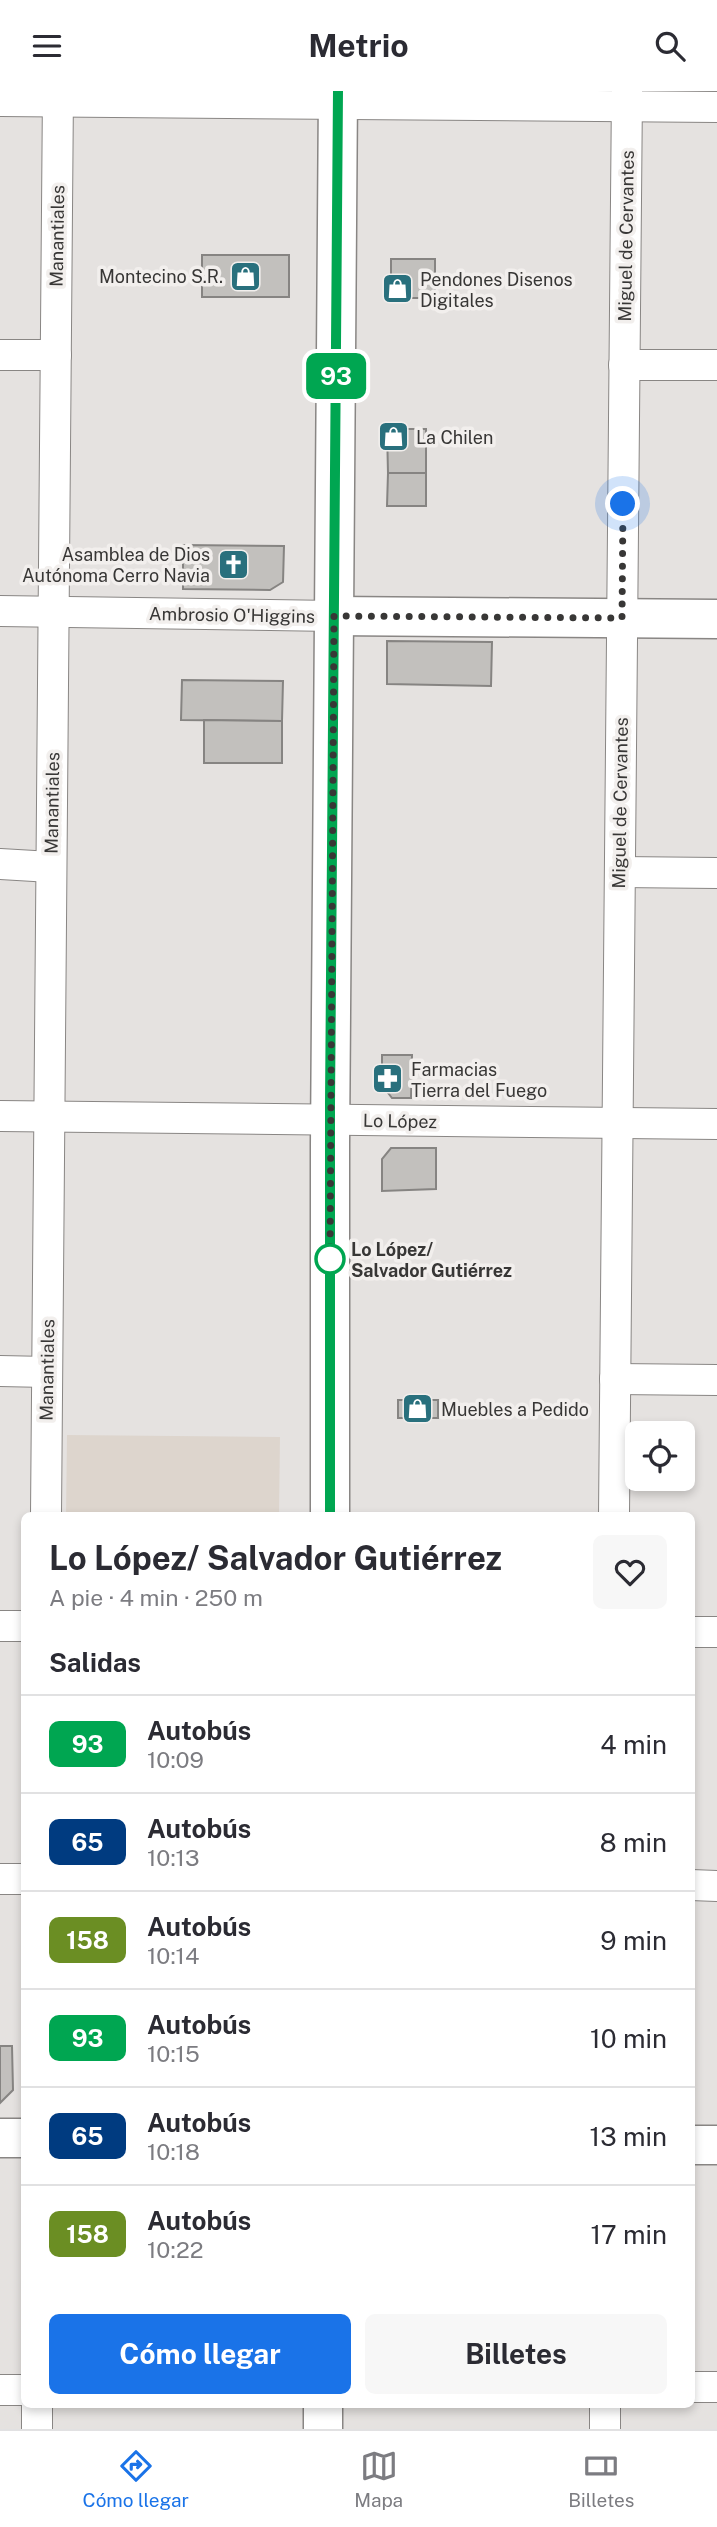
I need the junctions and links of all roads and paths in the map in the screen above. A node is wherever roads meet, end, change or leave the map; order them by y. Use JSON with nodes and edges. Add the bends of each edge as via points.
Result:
{"nodes":[{"id":1,"x":58,"y":96,"type":"edge"},
{"id":2,"x":338,"y":97,"type":"edge"},
{"id":3,"x":627,"y":98,"type":"edge"},
{"id":4,"x":0,"y":101,"type":"edge"},
{"id":5,"x":717,"y":107,"type":"edge"},
{"id":6,"x":0,"y":355,"type":"edge"},
{"id":7,"x":56,"y":355,"type":"junction"},
{"id":8,"x":624,"y":365,"type":"junction"},
{"id":9,"x":717,"y":365,"type":"edge"},
{"id":10,"x":0,"y":611,"type":"edge"},
{"id":11,"x":53,"y":613,"type":"junction"},
{"id":12,"x":334,"y":616,"type":"junction"},
{"id":13,"x":622,"y":618,"type":"junction"},
{"id":14,"x":717,"y":619,"type":"edge"},
{"id":15,"x":0,"y":864,"type":"edge"},
{"id":16,"x":51,"y":867,"type":"junction"},
{"id":17,"x":620,"y":872,"type":"junction"},
{"id":18,"x":717,"y":873,"type":"edge"},
{"id":19,"x":0,"y":1116,"type":"edge"},
{"id":20,"x":50,"y":1117,"type":"junction"},
{"id":21,"x":330,"y":1120,"type":"junction"},
{"id":22,"x":617,"y":1123,"type":"junction"},
{"id":23,"x":717,"y":1124,"type":"edge"},
{"id":24,"x":0,"y":1371,"type":"edge"},
{"id":25,"x":47,"y":1372,"type":"junction"},
{"id":26,"x":615,"y":1378,"type":"junction"},
{"id":27,"x":717,"y":1380,"type":"edge"},
{"id":28,"x":46,"y":1512,"type":"edge"},
{"id":29,"x":330,"y":1512,"type":"edge"},
{"id":30,"x":614,"y":1512,"type":"edge"},
{"id":31,"x":0,"y":1626,"type":"edge"},
{"id":32,"x":21,"y":1626,"type":"edge"},
{"id":33,"x":695,"y":1632,"type":"edge"},
{"id":34,"x":717,"y":1632,"type":"edge"},
{"id":35,"x":0,"y":1879,"type":"edge"},
{"id":36,"x":21,"y":1879,"type":"edge"},
{"id":37,"x":695,"y":1885,"type":"edge"},
{"id":38,"x":717,"y":1886,"type":"edge"},
{"id":39,"x":0,"y":2138,"type":"edge"},
{"id":40,"x":21,"y":2138,"type":"edge"},
{"id":41,"x":695,"y":2144,"type":"edge"},
{"id":42,"x":717,"y":2145,"type":"edge"},
{"id":43,"x":695,"y":2387,"type":"edge"},
{"id":44,"x":717,"y":2388,"type":"edge"},
{"id":45,"x":0,"y":2390,"type":"edge"},
{"id":46,"x":21,"y":2390,"type":"edge"},
{"id":47,"x":37,"y":2408,"type":"edge"},
{"id":48,"x":323,"y":2408,"type":"edge"},
{"id":49,"x":606,"y":2408,"type":"edge"},
{"id":50,"x":37,"y":2429,"type":"edge"},
{"id":51,"x":323,"y":2429,"type":"edge"},
{"id":52,"x":605,"y":2429,"type":"edge"}],
"edges":[{"from":1,"to":2,"type":"street"},
{"from":1,"to":4,"type":"street"},
{"from":1,"to":7,"type":"street","name":"Manantiales"},
{"from":2,"to":3,"type":"street"},
{"from":2,"to":12,"type":"main road"},
{"from":3,"to":5,"type":"street"},
{"from":3,"to":8,"type":"street","name":"Miguel de Cervantes"},
{"from":6,"to":7,"type":"street"},
{"from":7,"to":11,"type":"street","name":"Manantiales"},
{"from":8,"to":9,"type":"street"},
{"from":8,"to":13,"type":"street","name":"Miguel de Cervantes"},
{"from":10,"to":11,"type":"street","name":"Ambrosio O'Higgins"},
{"from":11,"to":12,"type":"street","name":"Ambrosio O'Higgins"},
{"from":11,"to":16,"type":"street","name":"Manantiales"},
{"from":12,"to":13,"type":"main road","name":"Ambrosio O'Higgins"},
{"from":12,"to":21,"type":"main road"},
{"from":13,"to":14,"type":"main road","name":"Ambrosio O'Higgins"},
{"from":13,"to":17,"type":"street","name":"Miguel de Cervantes"},
{"from":15,"to":16,"type":"street"},
{"from":16,"to":20,"type":"street","name":"Manantiales"},
{"from":17,"to":18,"type":"street"},
{"from":17,"to":22,"type":"street","name":"Miguel de Cervantes"},
{"from":19,"to":20,"type":"street","name":"Lo López"},
{"from":20,"to":21,"type":"street","name":"Lo López"},
{"from":20,"to":25,"type":"street","name":"Manantiales"},
{"from":21,"to":22,"type":"street","name":"Lo López"},
{"from":21,"to":29,"type":"main road"},
{"from":22,"to":23,"type":"street","name":"Lo López"},
{"from":22,"to":26,"type":"street","name":"Miguel de Cervantes"},
{"from":24,"to":25,"type":"street"},
{"from":25,"to":28,"type":"street","name":"Manantiales"},
{"from":26,"to":27,"type":"street"},
{"from":26,"to":30,"type":"street","name":"Miguel de Cervantes"},
{"from":31,"to":32,"type":"street"},
{"from":33,"to":34,"type":"street"},
{"from":35,"to":36,"type":"street"},
{"from":37,"to":38,"type":"street"},
{"from":39,"to":40,"type":"main road"},
{"from":41,"to":42,"type":"main road"},
{"from":43,"to":44,"type":"street"},
{"from":45,"to":46,"type":"street"},
{"from":47,"to":50,"type":"street"},
{"from":48,"to":51,"type":"main road"},
{"from":49,"to":52,"type":"street"}]}
